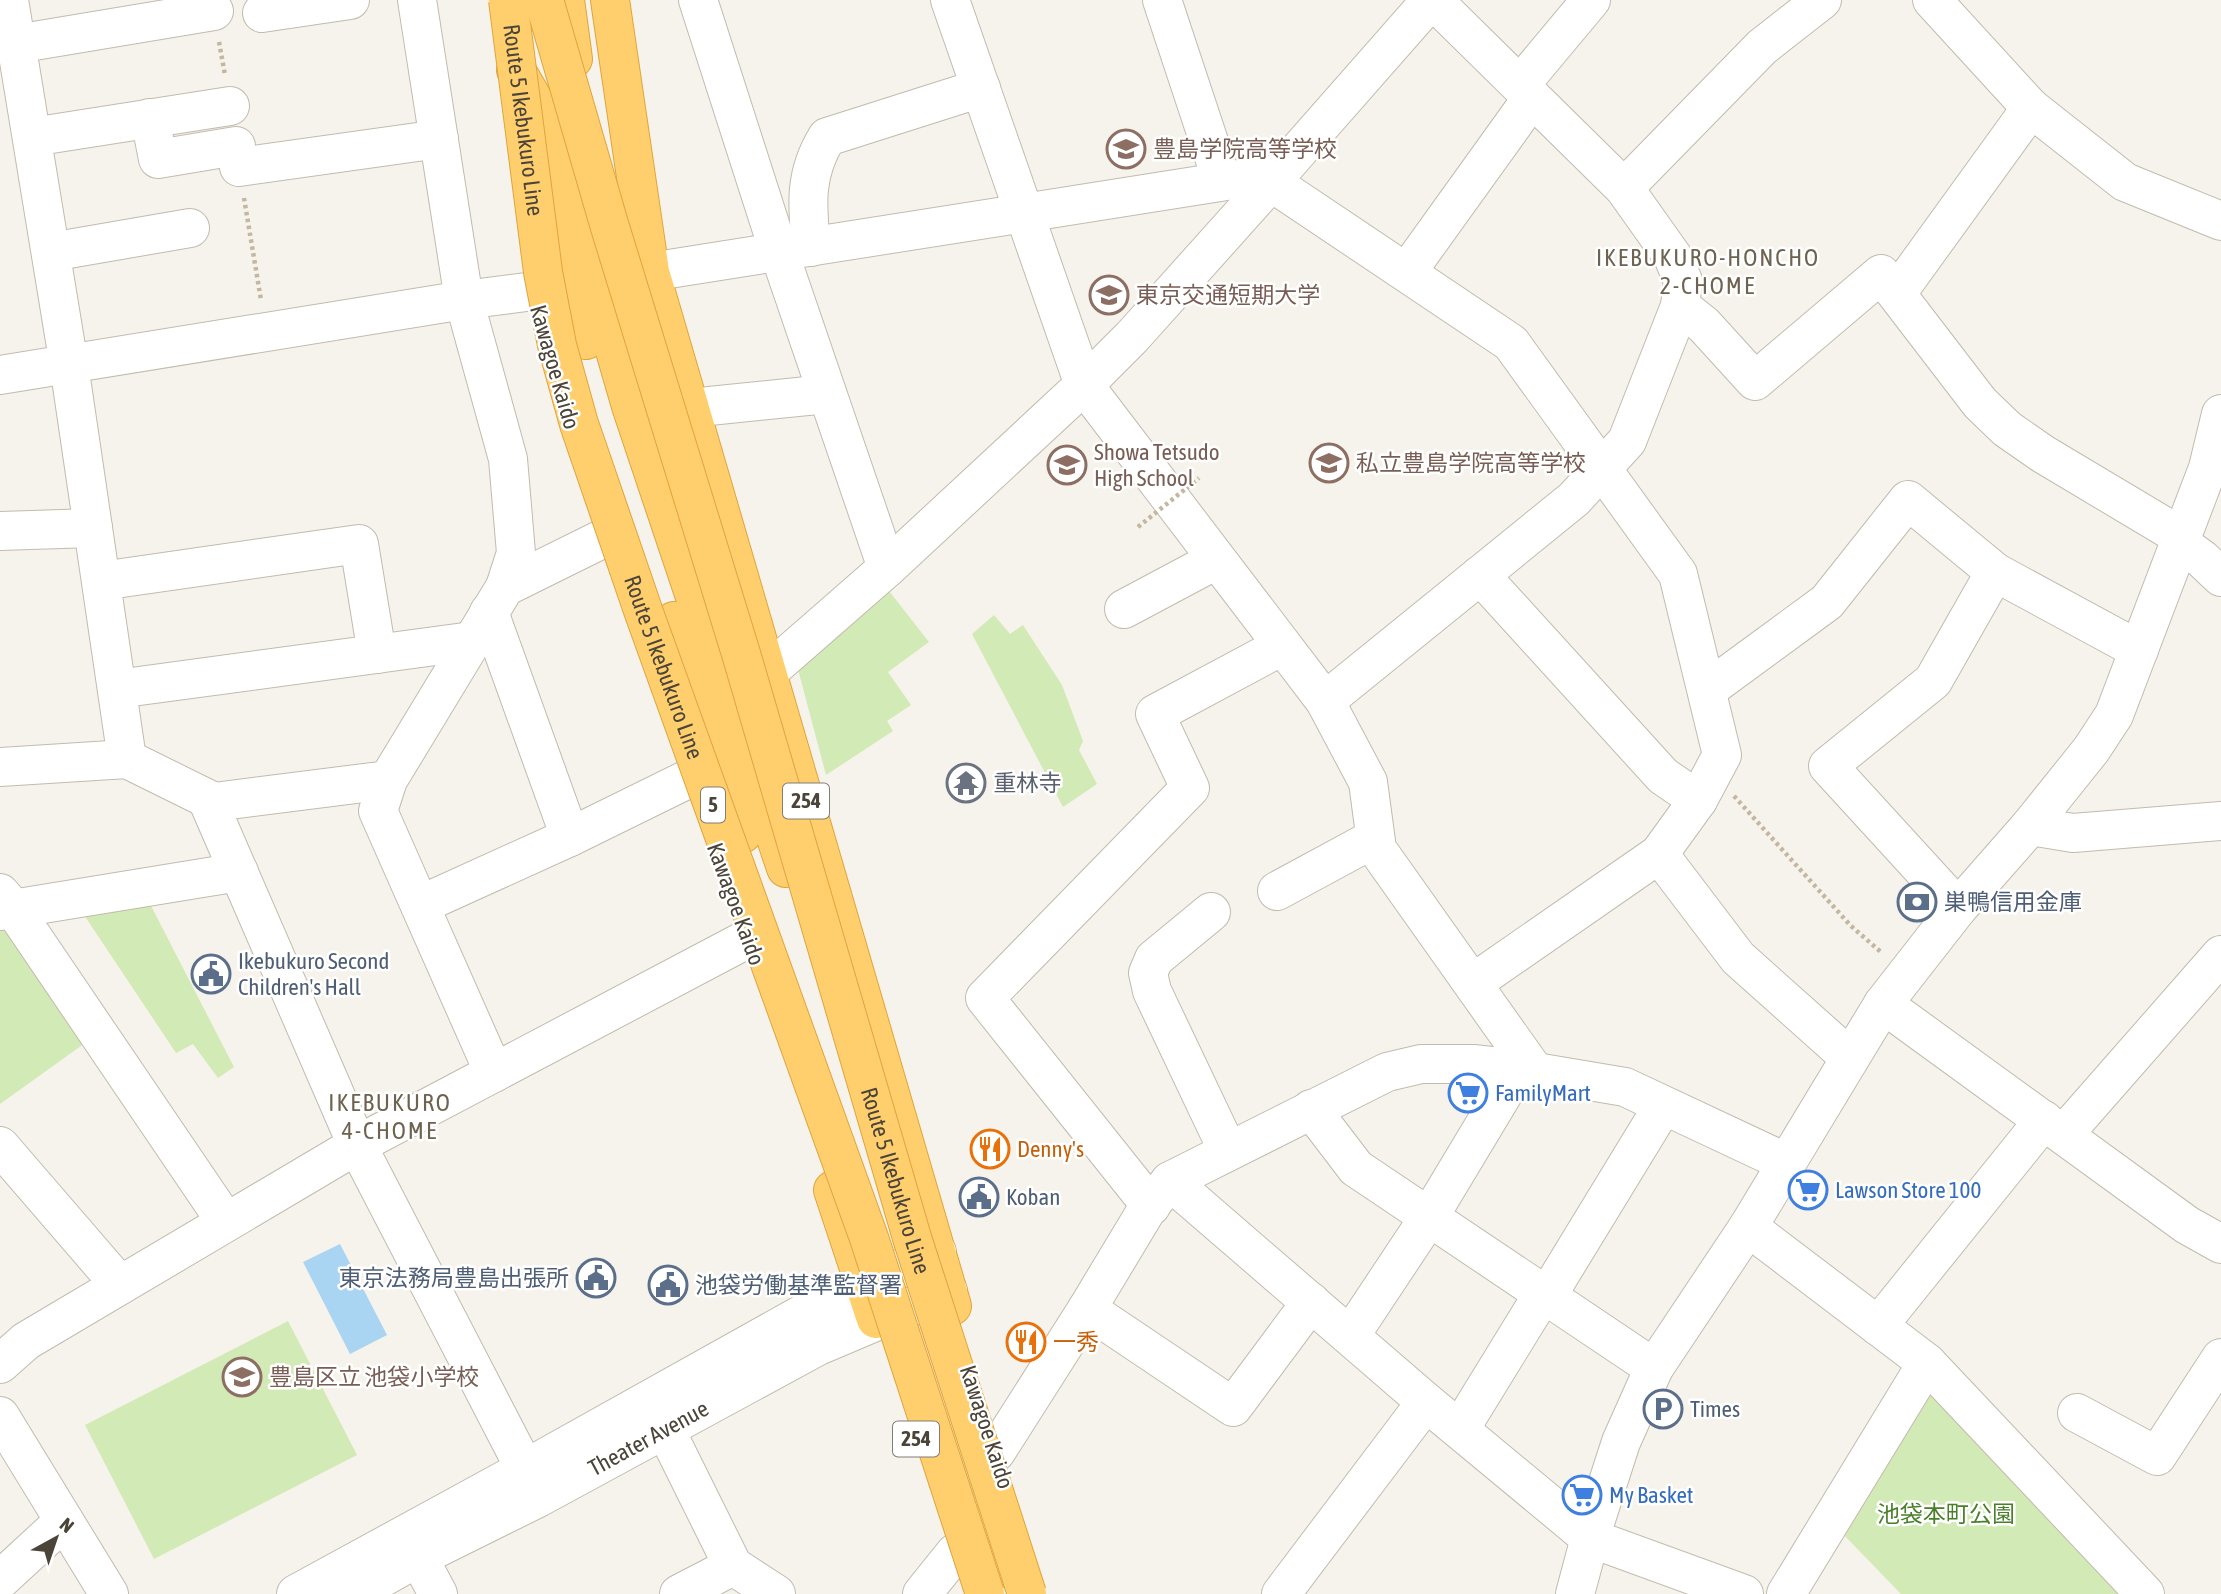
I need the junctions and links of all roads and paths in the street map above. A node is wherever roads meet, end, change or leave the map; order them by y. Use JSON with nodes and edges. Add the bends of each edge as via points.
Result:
{"nodes":[{"id":1,"x":9,"y":0,"type":"edge"},
{"id":2,"x":350,"y":0,"type":"edge"},
{"id":3,"x":417,"y":0,"type":"edge"},
{"id":4,"x":499,"y":0,"type":"edge"},
{"id":5,"x":508,"y":0,"type":"edge"},
{"id":6,"x":544,"y":0,"type":"edge"},
{"id":7,"x":565,"y":0,"type":"edge"},
{"id":8,"x":610,"y":0,"type":"edge"},
{"id":9,"x":698,"y":0,"type":"edge"},
{"id":10,"x":950,"y":0,"type":"edge"},
{"id":11,"x":1161,"y":0,"type":"edge"},
{"id":12,"x":1432,"y":0,"type":"edge"},
{"id":13,"x":1591,"y":0,"type":"edge"},
{"id":14,"x":1822,"y":0,"type":"edge"},
{"id":15,"x":1932,"y":0,"type":"edge"},
{"id":16,"x":214,"y":12,"type":"dead end"},
{"id":17,"x":262,"y":13,"type":"dead end"},
{"id":18,"x":16,"y":44,"type":"junction"},
{"id":19,"x":505,"y":50,"type":"junction"},
{"id":20,"x":981,"y":88,"type":"junction"},
{"id":21,"x":1526,"y":92,"type":"junction"},
{"id":22,"x":230,"y":106,"type":"dead end"},
{"id":23,"x":2031,"y":108,"type":"junction"},
{"id":24,"x":19,"y":115,"type":"edge"},
{"id":25,"x":150,"y":118,"type":"junction"},
{"id":26,"x":439,"y":139,"type":"junction"},
{"id":27,"x":1222,"y":181,"type":"junction"},
{"id":28,"x":1271,"y":182,"type":"junction"},
{"id":29,"x":1624,"y":188,"type":"junction"},
{"id":30,"x":1024,"y":212,"type":"junction"},
{"id":31,"x":2221,"y":221,"type":"edge"},
{"id":32,"x":190,"y":228,"type":"dead end"},
{"id":33,"x":795,"y":250,"type":"junction"},
{"id":34,"x":51,"y":252,"type":"junction"},
{"id":35,"x":650,"y":272,"type":"junction"},
{"id":36,"x":1407,"y":272,"type":"junction"},
{"id":37,"x":534,"y":290,"type":"junction"},
{"id":38,"x":1897,"y":293,"type":"junction"},
{"id":39,"x":464,"y":300,"type":"junction"},
{"id":40,"x":1680,"y":306,"type":"junction"},
{"id":41,"x":69,"y":365,"type":"junction"},
{"id":42,"x":0,"y":375,"type":"edge"},
{"id":43,"x":1084,"y":385,"type":"junction"},
{"id":44,"x":827,"y":394,"type":"junction"},
{"id":45,"x":690,"y":408,"type":"junction"},
{"id":46,"x":2221,"y":414,"type":"edge"},
{"id":47,"x":1601,"y":470,"type":"junction"},
{"id":48,"x":1199,"y":478,"type":"dead end"},
{"id":49,"x":1138,"y":527,"type":"dead end"},
{"id":50,"x":93,"y":528,"type":"junction"},
{"id":51,"x":0,"y":531,"type":"edge"},
{"id":52,"x":606,"y":537,"type":"junction"},
{"id":53,"x":2181,"y":540,"type":"junction"},
{"id":54,"x":1216,"y":560,"type":"junction"},
{"id":55,"x":887,"y":568,"type":"junction"},
{"id":56,"x":1995,"y":572,"type":"junction"},
{"id":57,"x":1480,"y":575,"type":"junction"},
{"id":58,"x":2221,"y":577,"type":"edge"},
{"id":59,"x":101,"y":581,"type":"junction"},
{"id":60,"x":1124,"y":610,"type":"dead end"},
{"id":61,"x":488,"y":614,"type":"junction"},
{"id":62,"x":1282,"y":646,"type":"junction"},
{"id":63,"x":2139,"y":650,"type":"junction"},
{"id":64,"x":377,"y":654,"type":"junction"},
{"id":65,"x":768,"y":672,"type":"junction"},
{"id":66,"x":117,"y":689,"type":"junction"},
{"id":67,"x":1707,"y":690,"type":"junction"},
{"id":68,"x":1325,"y":701,"type":"junction"},
{"id":69,"x":127,"y":759,"type":"junction"},
{"id":70,"x":0,"y":767,"type":"edge"},
{"id":71,"x":690,"y":778,"type":"junction"},
{"id":72,"x":388,"y":780,"type":"junction"},
{"id":73,"x":1706,"y":786,"type":"junction"},
{"id":74,"x":207,"y":799,"type":"junction"},
{"id":75,"x":2221,"y":821,"type":"edge"},
{"id":76,"x":2030,"y":826,"type":"junction"},
{"id":77,"x":570,"y":838,"type":"junction"},
{"id":78,"x":1375,"y":838,"type":"junction"},
{"id":79,"x":1659,"y":854,"type":"junction"},
{"id":80,"x":239,"y":872,"type":"junction"},
{"id":81,"x":1277,"y":891,"type":"dead end"},
{"id":82,"x":4,"y":904,"type":"edge"},
{"id":83,"x":420,"y":905,"type":"junction"},
{"id":84,"x":1958,"y":908,"type":"junction"},
{"id":85,"x":1211,"y":912,"type":"dead end"},
{"id":86,"x":749,"y":937,"type":"junction"},
{"id":87,"x":2221,"y":956,"type":"edge"},
{"id":88,"x":1474,"y":983,"type":"junction"},
{"id":89,"x":1895,"y":989,"type":"junction"},
{"id":90,"x":1850,"y":1058,"type":"junction"},
{"id":91,"x":1526,"y":1070,"type":"junction"},
{"id":92,"x":494,"y":1073,"type":"junction"},
{"id":93,"x":1663,"y":1107,"type":"junction"},
{"id":94,"x":1311,"y":1109,"type":"junction"},
{"id":95,"x":2054,"y":1127,"type":"junction"},
{"id":96,"x":357,"y":1145,"type":"junction"},
{"id":97,"x":0,"y":1146,"type":"edge"},
{"id":98,"x":1228,"y":1151,"type":"junction"},
{"id":99,"x":1787,"y":1163,"type":"junction"},
{"id":100,"x":1160,"y":1193,"type":"junction"},
{"id":101,"x":1429,"y":1217,"type":"junction"},
{"id":102,"x":226,"y":1222,"type":"junction"},
{"id":103,"x":1748,"y":1227,"type":"junction"},
{"id":104,"x":869,"y":1238,"type":"junction"},
{"id":105,"x":2221,"y":1244,"type":"edge"},
{"id":106,"x":925,"y":1246,"type":"junction"},
{"id":107,"x":864,"y":1284,"type":"junction"},
{"id":108,"x":120,"y":1285,"type":"junction"},
{"id":109,"x":948,"y":1292,"type":"junction"},
{"id":110,"x":1545,"y":1295,"type":"junction"},
{"id":111,"x":1311,"y":1302,"type":"junction"},
{"id":112,"x":1087,"y":1309,"type":"junction"},
{"id":113,"x":876,"y":1321,"type":"junction"},
{"id":114,"x":1878,"y":1326,"type":"junction"},
{"id":115,"x":1350,"y":1336,"type":"junction"},
{"id":116,"x":2221,"y":1358,"type":"edge"},
{"id":117,"x":1927,"y":1363,"type":"junction"},
{"id":118,"x":0,"y":1364,"type":"edge"},
{"id":119,"x":1654,"y":1368,"type":"junction"},
{"id":120,"x":1426,"y":1402,"type":"junction"},
{"id":121,"x":2077,"y":1413,"type":"dead end"},
{"id":122,"x":0,"y":1416,"type":"edge"},
{"id":123,"x":665,"y":1429,"type":"junction"},
{"id":124,"x":1460,"y":1429,"type":"junction"},
{"id":125,"x":996,"y":1452,"type":"junction"},
{"id":126,"x":525,"y":1469,"type":"junction"},
{"id":127,"x":64,"y":1521,"type":"junction"},
{"id":128,"x":1590,"y":1538,"type":"junction"},
{"id":129,"x":413,"y":1545,"type":"junction"},
{"id":130,"x":955,"y":1553,"type":"junction"},
{"id":131,"x":733,"y":1566,"type":"junction"},
{"id":132,"x":0,"y":1580,"type":"edge"},
{"id":133,"x":108,"y":1594,"type":"edge"},
{"id":134,"x":296,"y":1594,"type":"edge"},
{"id":135,"x":353,"y":1594,"type":"edge"},
{"id":136,"x":438,"y":1594,"type":"edge"},
{"id":137,"x":679,"y":1594,"type":"edge"},
{"id":138,"x":776,"y":1594,"type":"edge"},
{"id":139,"x":922,"y":1594,"type":"edge"},
{"id":140,"x":969,"y":1594,"type":"edge"},
{"id":141,"x":985,"y":1594,"type":"edge"},
{"id":142,"x":1027,"y":1594,"type":"edge"},
{"id":143,"x":1041,"y":1594,"type":"edge"},
{"id":144,"x":1281,"y":1594,"type":"edge"},
{"id":145,"x":1575,"y":1594,"type":"edge"},
{"id":146,"x":1744,"y":1594,"type":"edge"},
{"id":147,"x":1786,"y":1594,"type":"edge"},
{"id":148,"x":2145,"y":1594,"type":"edge"}],
"edges":[{"from":1,"to":18,"type":"street"},
{"from":2,"to":17,"type":"street"},
{"from":3,"to":26,"type":"street"},
{"from":4,"to":19,"type":"highway","name":"Kawagoe Kaido","number":"254"},
{"from":5,"to":104,"type":"highway","name":"Route 5 Ikebukuro Line","number":"5","bridge":true,"via":[[543,272],[579,424]]},
{"from":6,"to":106,"type":"highway","name":"Route 5 Ikebukuro Line","bridge":true},
{"from":7,"to":106,"type":"highway","bridge":true,"via":[[600,279],[617,360],[699,612]]},
{"from":8,"to":35,"type":"highway","name":"Kawagoe Kaido","number":"254"},
{"from":9,"to":33,"type":"street"},
{"from":10,"to":20,"type":"street"},
{"from":11,"to":27,"type":"street"},
{"from":12,"to":21,"type":"street"},
{"from":12,"to":28,"type":"street"},
{"from":13,"to":21,"type":"street"},
{"from":14,"to":29,"type":"street","via":[[1762,47]]},
{"from":15,"to":23,"type":"street"},
{"from":16,"to":18,"type":"street"},
{"from":18,"to":24,"type":"street"},
{"from":19,"to":37,"type":"highway","name":"Kawagoe Kaido","number":"254"},
{"from":19,"to":104,"type":"highway","bridge":true,"via":[[556,139],[573,285],[588,350]]},
{"from":20,"to":30,"type":"street"},
{"from":20,"to":33,"type":"street","via":[[827,137],[816,155]]},
{"from":21,"to":29,"type":"street"},
{"from":21,"to":36,"type":"street"},
{"from":22,"to":25,"type":"street"},
{"from":23,"to":31,"type":"street","via":[[2125,182]]},
{"from":23,"to":38,"type":"street"},
{"from":24,"to":25,"type":"street"},
{"from":24,"to":34,"type":"street"},
{"from":25,"to":26,"type":"street","via":[[158,159]]},
{"from":26,"to":39,"type":"street"},
{"from":27,"to":28,"type":"street","via":[[1258,176]]},
{"from":27,"to":30,"type":"street"},
{"from":28,"to":36,"type":"street"},
{"from":28,"to":43,"type":"street"},
{"from":29,"to":40,"type":"street","via":[[1673,257],[1683,281]]},
{"from":30,"to":33,"type":"street"},
{"from":30,"to":43,"type":"street"},
{"from":32,"to":34,"type":"street"},
{"from":33,"to":35,"type":"street"},
{"from":33,"to":44,"type":"street"},
{"from":34,"to":41,"type":"street"},
{"from":35,"to":45,"type":"highway","name":"Kawagoe Kaido","number":"254"},
{"from":36,"to":47,"type":"street","via":[[1511,342]]},
{"from":37,"to":39,"type":"street"},
{"from":37,"to":52,"type":"highway","name":"Kawagoe Kaido","number":"254","via":[[546,346]]},
{"from":38,"to":40,"type":"street","via":[[1881,274],[1755,381],[1704,325]]},
{"from":38,"to":53,"type":"street","via":[[1980,404],[2007,429]]},
{"from":39,"to":41,"type":"street"},
{"from":39,"to":61,"type":"street","via":[[508,459],[516,553]]},
{"from":40,"to":47,"type":"street","via":[[1628,442]]},
{"from":41,"to":42,"type":"street"},
{"from":41,"to":50,"type":"street"},
{"from":43,"to":54,"type":"street"},
{"from":43,"to":55,"type":"street"},
{"from":44,"to":45,"type":"street"},
{"from":44,"to":55,"type":"street"},
{"from":45,"to":65,"type":"highway","name":"Kawagoe Kaido","number":"254"},
{"from":46,"to":53,"type":"street","via":[[2208,468]]},
{"from":47,"to":57,"type":"street","via":[[1574,499]]},
{"from":47,"to":67,"type":"street","via":[[1678,574]]},
{"from":48,"to":49,"type":"path","bridge":true},
{"from":50,"to":51,"type":"street"},
{"from":50,"to":59,"type":"street"},
{"from":52,"to":61,"type":"street"},
{"from":52,"to":71,"type":"highway","name":"Kawagoe Kaido","number":"254"},
{"from":53,"to":58,"type":"street"},
{"from":53,"to":63,"type":"street"},
{"from":54,"to":60,"type":"street"},
{"from":54,"to":62,"type":"street"},
{"from":55,"to":65,"type":"street"},
{"from":56,"to":63,"type":"street"},
{"from":56,"to":67,"type":"street","via":[[1908,500],[1827,602]]},
{"from":56,"to":84,"type":"street","via":[[1933,681],[1828,766]]},
{"from":57,"to":68,"type":"street"},
{"from":57,"to":73,"type":"street","via":[[1663,776]]},
{"from":59,"to":64,"type":"street","via":[[359,544]]},
{"from":59,"to":66,"type":"street"},
{"from":61,"to":64,"type":"street"},
{"from":61,"to":72,"type":"street"},
{"from":61,"to":77,"type":"street"},
{"from":62,"to":68,"type":"street"},
{"from":62,"to":100,"type":"street","via":[[1155,714],[1190,788],[985,998]]},
{"from":63,"to":76,"type":"street","via":[[2114,715]]},
{"from":64,"to":66,"type":"street"},
{"from":65,"to":106,"type":"highway","name":"Kawagoe Kaido","number":"254"},
{"from":66,"to":69,"type":"street"},
{"from":67,"to":73,"type":"street","via":[[1722,755]]},
{"from":68,"to":78,"type":"street","via":[[1368,782]]},
{"from":69,"to":70,"type":"street"},
{"from":69,"to":74,"type":"street"},
{"from":71,"to":77,"type":"street"},
{"from":71,"to":86,"type":"highway","name":"Kawagoe Kaido","number":"254"},
{"from":72,"to":74,"type":"street","via":[[214,802]]},
{"from":72,"to":83,"type":"street","via":[[378,811]]},
{"from":73,"to":79,"type":"street"},
{"from":73,"to":89,"type":"path","via":[[1851,926]]},
{"from":74,"to":80,"type":"street"},
{"from":75,"to":76,"type":"street","via":[[2073,833]]},
{"from":76,"to":84,"type":"street"},
{"from":77,"to":83,"type":"street"},
{"from":78,"to":81,"type":"street"},
{"from":78,"to":88,"type":"street","via":[[1377,849]]},
{"from":79,"to":88,"type":"street"},
{"from":79,"to":90,"type":"street","via":[[1738,958]]},
{"from":80,"to":82,"type":"street"},
{"from":80,"to":96,"type":"street"},
{"from":82,"to":102,"type":"street"},
{"from":83,"to":92,"type":"street"},
{"from":84,"to":89,"type":"street"},
{"from":85,"to":98,"type":"street","via":[[1154,959],[1148,974]]},
{"from":86,"to":92,"type":"street"},
{"from":86,"to":107,"type":"highway","name":"Kawagoe Kaido","number":"254"},
{"from":87,"to":95,"type":"street"},
{"from":88,"to":91,"type":"street"},
{"from":89,"to":90,"type":"street"},
{"from":89,"to":95,"type":"street"},
{"from":90,"to":99,"type":"street"},
{"from":91,"to":93,"type":"street","via":[[1625,1087]]},
{"from":91,"to":94,"type":"street","via":[[1421,1064],[1387,1072]]},
{"from":91,"to":101,"type":"street"},
{"from":92,"to":96,"type":"street"},
{"from":93,"to":99,"type":"street"},
{"from":93,"to":110,"type":"street"},
{"from":94,"to":98,"type":"street"},
{"from":94,"to":101,"type":"street","via":[[1356,1168]]},
{"from":95,"to":105,"type":"street","via":[[2187,1225]]},
{"from":95,"to":114,"type":"street"},
{"from":96,"to":102,"type":"street"},
{"from":96,"to":126,"type":"street"},
{"from":97,"to":108,"type":"street"},
{"from":98,"to":100,"type":"street"},
{"from":99,"to":103,"type":"street"},
{"from":100,"to":111,"type":"street"},
{"from":100,"to":112,"type":"street"},
{"from":101,"to":110,"type":"street"},
{"from":101,"to":115,"type":"street"},
{"from":102,"to":108,"type":"street"},
{"from":103,"to":114,"type":"street"},
{"from":103,"to":119,"type":"street"},
{"from":104,"to":141,"type":"highway","name":"Route 5 Ikebukuro Line","number":"5","bridge":true},
{"from":106,"to":107,"type":"street","name":"Theater Avenue"},
{"from":106,"to":109,"type":"highway","name":"Kawagoe Kaido","number":"254"},
{"from":106,"to":142,"type":"highway","name":"Route 5 Ikebukuro Line","bridge":true},
{"from":107,"to":113,"type":"highway","name":"Kawagoe Kaido","number":"254"},
{"from":107,"to":126,"type":"street","name":"Theater Avenue"},
{"from":108,"to":118,"type":"street","via":[[26,1340]]},
{"from":109,"to":113,"type":"street","name":"Theater Avenue"},
{"from":109,"to":125,"type":"highway","name":"Kawagoe Kaido","number":"254"},
{"from":110,"to":119,"type":"street"},
{"from":110,"to":124,"type":"street"},
{"from":111,"to":112,"type":"street","via":[[1233,1407]]},
{"from":111,"to":115,"type":"street"},
{"from":112,"to":125,"type":"street"},
{"from":113,"to":123,"type":"street","name":"Theater Avenue","via":[[818,1346]]},
{"from":113,"to":130,"type":"highway","name":"Kawagoe Kaido","number":"254"},
{"from":114,"to":117,"type":"street"},
{"from":115,"to":120,"type":"street"},
{"from":116,"to":121,"type":"street","via":[[2157,1455]]},
{"from":117,"to":147,"type":"street"},
{"from":117,"to":148,"type":"street"},
{"from":119,"to":128,"type":"street","via":[[1620,1441]]},
{"from":120,"to":124,"type":"street"},
{"from":120,"to":144,"type":"street"},
{"from":122,"to":127,"type":"street"},
{"from":123,"to":129,"type":"street","name":"Theater Avenue","via":[[538,1498]]},
{"from":123,"to":131,"type":"street"},
{"from":124,"to":128,"type":"street"},
{"from":125,"to":143,"type":"highway","name":"Kawagoe Kaido","number":"254"},
{"from":126,"to":129,"type":"street","name":"Theater Avenue"},
{"from":127,"to":132,"type":"street"},
{"from":127,"to":133,"type":"street"},
{"from":128,"to":145,"type":"street"},
{"from":128,"to":146,"type":"street"},
{"from":129,"to":134,"type":"street","name":"Theater Avenue"},
{"from":129,"to":135,"type":"street","name":"Theater Avenue"},
{"from":129,"to":136,"type":"street"},
{"from":130,"to":139,"type":"street"},
{"from":130,"to":140,"type":"highway","name":"Kawagoe Kaido","number":"254"},
{"from":131,"to":137,"type":"street"},
{"from":131,"to":138,"type":"street"}]}
